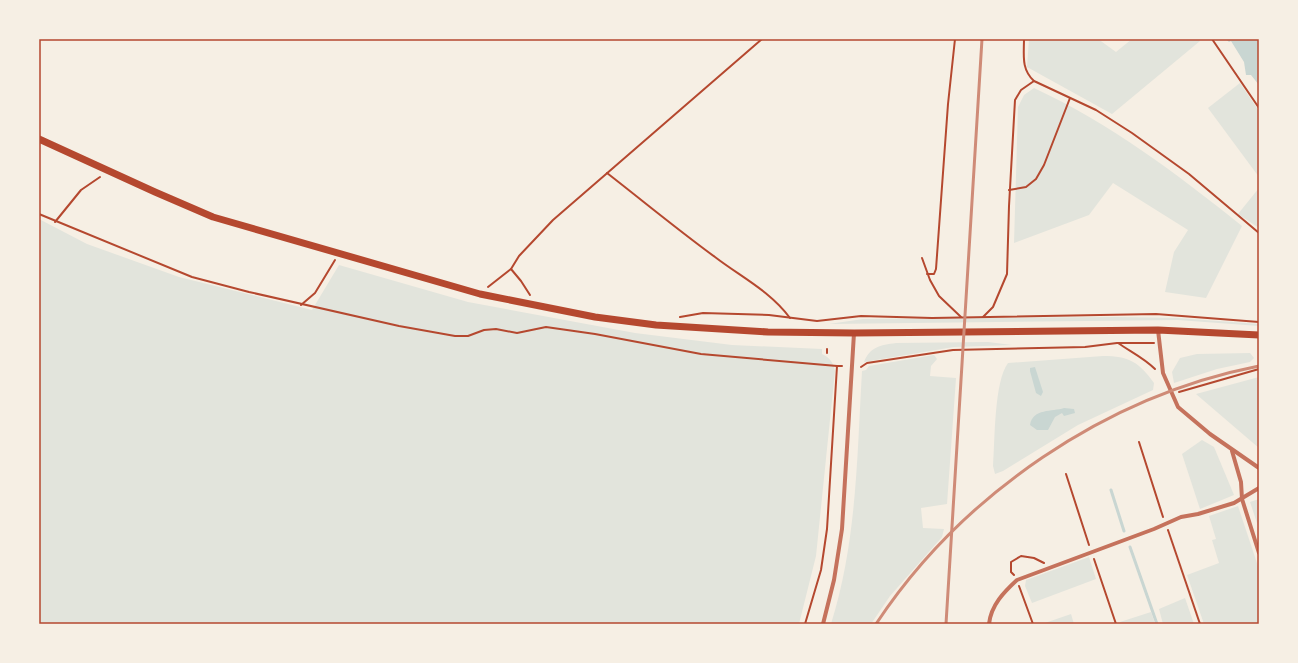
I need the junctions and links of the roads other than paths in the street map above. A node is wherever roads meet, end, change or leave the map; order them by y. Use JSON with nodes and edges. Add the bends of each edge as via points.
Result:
{"nodes":[{"id":1,"x":39,"y":139,"type":"edge"},
{"id":2,"x":1158,"y":330,"type":"junction"},
{"id":3,"x":854,"y":333,"type":"junction"},
{"id":4,"x":1259,"y":335,"type":"edge"},
{"id":5,"x":1232,"y":450,"type":"junction"},
{"id":6,"x":1259,"y":468,"type":"edge"},
{"id":7,"x":1259,"y":488,"type":"edge"},
{"id":8,"x":1242,"y":499,"type":"junction"},
{"id":9,"x":1259,"y":553,"type":"edge"},
{"id":10,"x":823,"y":624,"type":"edge"},
{"id":11,"x":989,"y":624,"type":"edge"}],
"edges":[{"from":1,"to":3,"type":"main road","via":[[213,217],[480,294],[595,317],[656,325],[768,332]]},
{"from":2,"to":3,"type":"main road"},
{"from":2,"to":4,"type":"main road"},
{"from":2,"to":5,"type":"street","via":[[1163,373],[1178,407]]},
{"from":3,"to":10,"type":"street","via":[[842,529],[834,580]]},
{"from":5,"to":6,"type":"street"},
{"from":5,"to":8,"type":"street","via":[[1241,482]]},
{"from":7,"to":8,"type":"street"},
{"from":8,"to":9,"type":"street"},
{"from":8,"to":11,"type":"street","via":[[1198,514],[1180,517],[1018,580],[1000,595]]}]}
